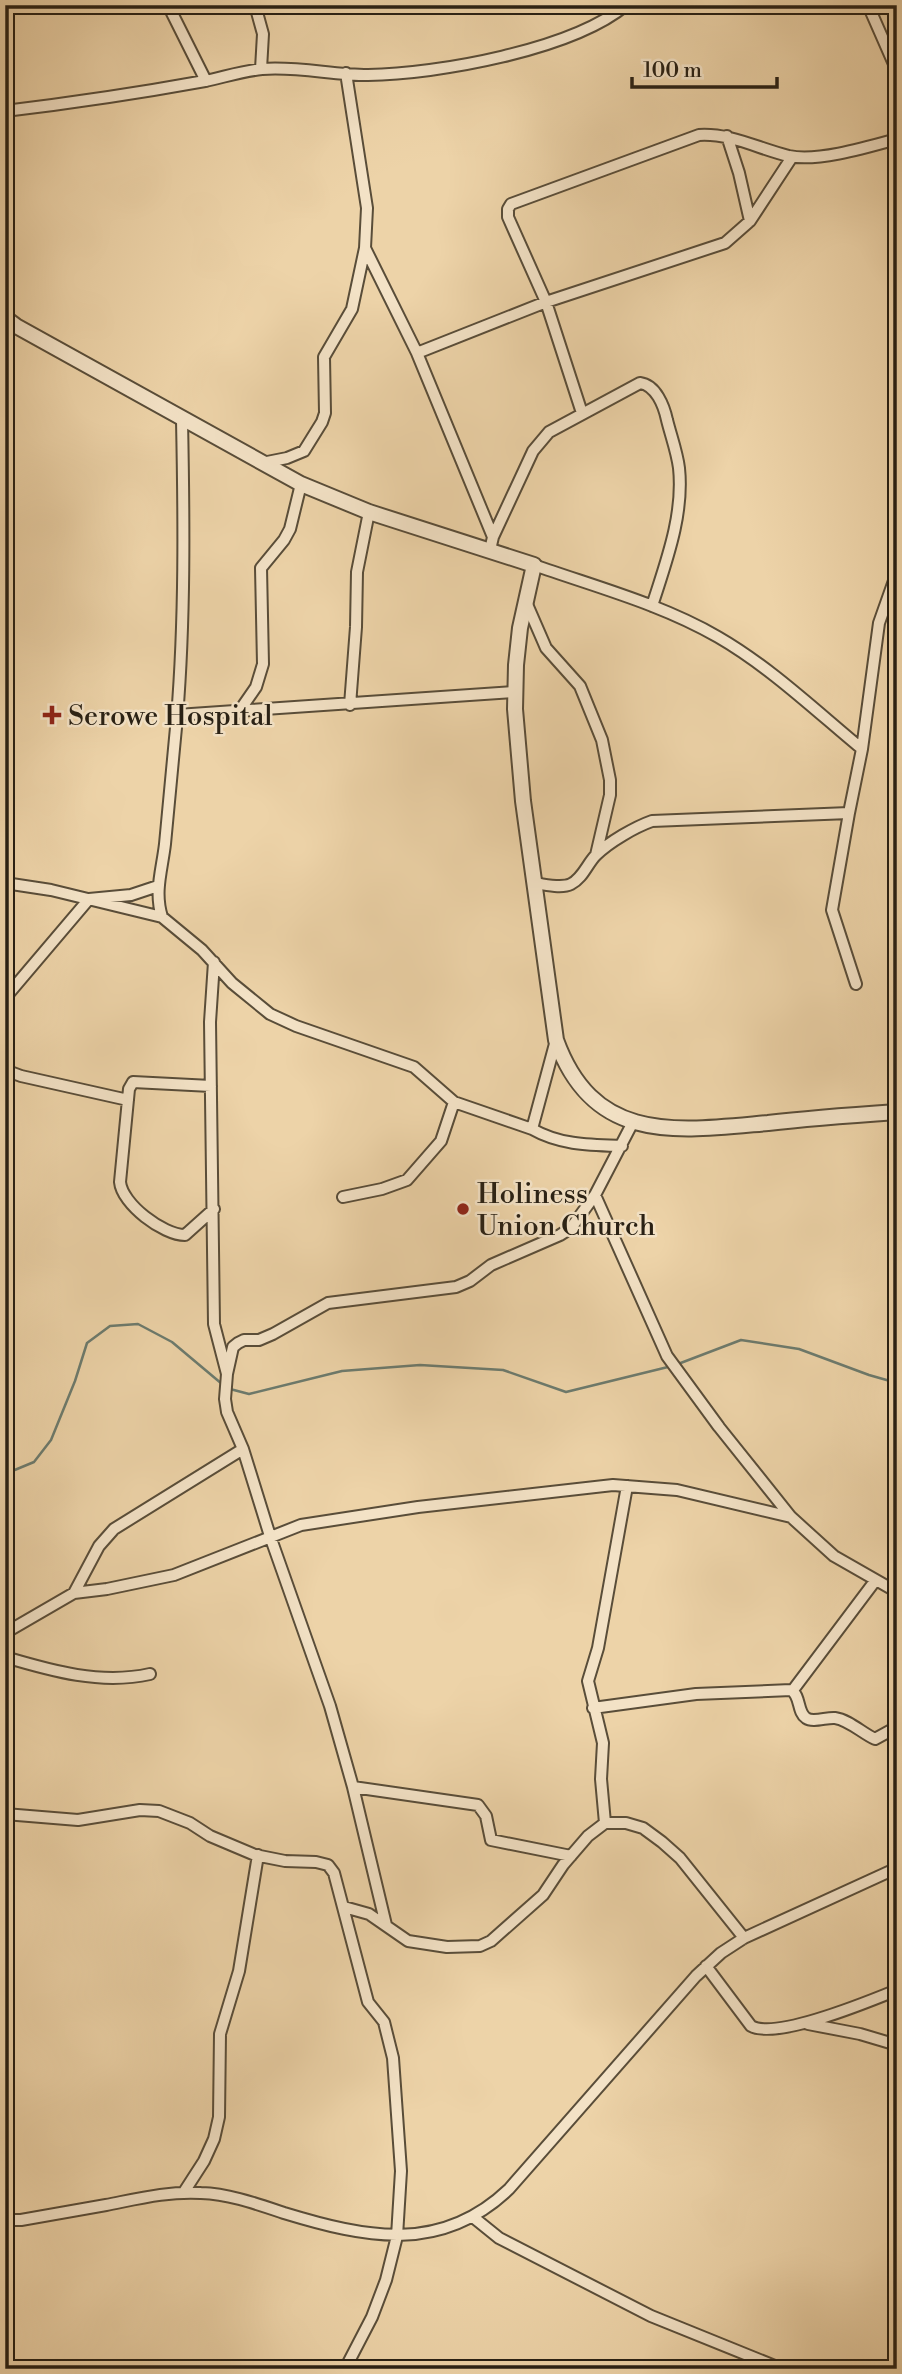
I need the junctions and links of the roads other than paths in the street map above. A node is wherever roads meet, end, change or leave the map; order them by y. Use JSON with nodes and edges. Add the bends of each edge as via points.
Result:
{"nodes":[{"id":1,"x":168,"y":5,"type":"edge"},
{"id":2,"x":255,"y":5,"type":"edge"},
{"id":3,"x":626,"y":5,"type":"edge"},
{"id":4,"x":868,"y":5,"type":"edge"},
{"id":5,"x":261,"y":69,"type":"junction"},
{"id":6,"x":897,"y":71,"type":"edge"},
{"id":7,"x":346,"y":74,"type":"junction"},
{"id":8,"x":206,"y":81,"type":"junction"},
{"id":9,"x":5,"y":111,"type":"edge"},
{"id":10,"x":727,"y":136,"type":"junction"},
{"id":11,"x":897,"y":139,"type":"edge"},
{"id":12,"x":792,"y":157,"type":"junction"},
{"id":13,"x":750,"y":221,"type":"junction"},
{"id":14,"x":365,"y":248,"type":"junction"},
{"id":15,"x":546,"y":302,"type":"junction"},
{"id":16,"x":5,"y":315,"type":"edge"},
{"id":17,"x":417,"y":354,"type":"junction"},
{"id":18,"x":582,"y":413,"type":"junction"},
{"id":19,"x":182,"y":420,"type":"junction"},
{"id":20,"x":262,"y":463,"type":"junction"},
{"id":21,"x":301,"y":484,"type":"junction"},
{"id":22,"x":369,"y":512,"type":"junction"},
{"id":23,"x":491,"y":544,"type":"junction"},
{"id":24,"x":534,"y":565,"type":"junction"},
{"id":25,"x":897,"y":566,"type":"edge"},
{"id":26,"x":526,"y":602,"type":"junction"},
{"id":27,"x":653,"y":606,"type":"junction"},
{"id":28,"x":515,"y":692,"type":"junction"},
{"id":29,"x":350,"y":705,"type":"junction"},
{"id":30,"x":238,"y":713,"type":"junction"},
{"id":31,"x":177,"y":715,"type":"junction"},
{"id":32,"x":862,"y":749,"type":"junction"},
{"id":33,"x":849,"y":813,"type":"junction"},
{"id":34,"x":596,"y":855,"type":"junction"},
{"id":35,"x":5,"y":883,"type":"edge"},
{"id":36,"x":533,"y":883,"type":"junction"},
{"id":37,"x":158,"y":886,"type":"junction"},
{"id":38,"x":89,"y":899,"type":"junction"},
{"id":39,"x":162,"y":917,"type":"junction"},
{"id":40,"x":214,"y":962,"type":"junction"},
{"id":41,"x":856,"y":984,"type":"dead end"},
{"id":42,"x":5,"y":998,"type":"edge"},
{"id":43,"x":556,"y":1040,"type":"junction"},
{"id":44,"x":5,"y":1070,"type":"edge"},
{"id":45,"x":212,"y":1086,"type":"junction"},
{"id":46,"x":128,"y":1100,"type":"junction"},
{"id":47,"x":454,"y":1102,"type":"junction"},
{"id":48,"x":897,"y":1112,"type":"edge"},
{"id":49,"x":633,"y":1122,"type":"junction"},
{"id":50,"x":532,"y":1129,"type":"junction"},
{"id":51,"x":622,"y":1146,"type":"junction"},
{"id":52,"x":595,"y":1195,"type":"junction"},
{"id":53,"x":343,"y":1198,"type":"dead end"},
{"id":54,"x":214,"y":1209,"type":"junction"},
{"id":55,"x":227,"y":1374,"type":"junction"},
{"id":56,"x":243,"y":1449,"type":"junction"},
{"id":57,"x":627,"y":1486,"type":"junction"},
{"id":58,"x":791,"y":1517,"type":"junction"},
{"id":59,"x":270,"y":1536,"type":"junction"},
{"id":60,"x":874,"y":1581,"type":"junction"},
{"id":61,"x":897,"y":1592,"type":"edge"},
{"id":62,"x":74,"y":1593,"type":"junction"},
{"id":63,"x":5,"y":1633,"type":"edge"},
{"id":64,"x":5,"y":1657,"type":"edge"},
{"id":65,"x":150,"y":1674,"type":"dead end"},
{"id":66,"x":793,"y":1690,"type":"junction"},
{"id":67,"x":593,"y":1708,"type":"junction"},
{"id":68,"x":897,"y":1727,"type":"edge"},
{"id":69,"x":353,"y":1787,"type":"junction"},
{"id":70,"x":5,"y":1814,"type":"edge"},
{"id":71,"x":606,"y":1823,"type":"junction"},
{"id":72,"x":258,"y":1855,"type":"junction"},
{"id":73,"x":571,"y":1856,"type":"junction"},
{"id":74,"x":897,"y":1868,"type":"edge"},
{"id":75,"x":344,"y":1907,"type":"junction"},
{"id":76,"x":386,"y":1925,"type":"junction"},
{"id":77,"x":744,"y":1938,"type":"junction"},
{"id":78,"x":706,"y":1966,"type":"junction"},
{"id":79,"x":897,"y":1990,"type":"edge"},
{"id":80,"x":803,"y":2024,"type":"junction"},
{"id":81,"x":897,"y":2046,"type":"edge"},
{"id":82,"x":184,"y":2192,"type":"junction"},
{"id":83,"x":474,"y":2217,"type":"junction"},
{"id":84,"x":5,"y":2220,"type":"edge"},
{"id":85,"x":397,"y":2236,"type":"junction"},
{"id":86,"x":345,"y":2369,"type":"edge"},
{"id":87,"x":782,"y":2369,"type":"edge"}],
"edges":[{"from":1,"to":8,"type":"street"},
{"from":2,"to":5,"type":"street","via":[[263,34]]},
{"from":3,"to":7,"type":"street","via":[[603,21],[495,58],[438,69]]},
{"from":4,"to":6,"type":"street"},
{"from":5,"to":7,"type":"street"},
{"from":5,"to":8,"type":"street"},
{"from":7,"to":14,"type":"street","via":[[367,208]]},
{"from":8,"to":9,"type":"street"},
{"from":10,"to":12,"type":"street"},
{"from":10,"to":13,"type":"street"},
{"from":10,"to":15,"type":"street","via":[[699,135],[511,204],[508,217]]},
{"from":11,"to":12,"type":"street","via":[[844,153]]},
{"from":12,"to":13,"type":"street"},
{"from":13,"to":15,"type":"street","via":[[725,243]]},
{"from":14,"to":17,"type":"street"},
{"from":14,"to":20,"type":"street","via":[[352,309],[324,357],[322,422],[304,451]]},
{"from":15,"to":17,"type":"street"},
{"from":15,"to":18,"type":"street"},
{"from":16,"to":19,"type":"street","via":[[11,323]]},
{"from":17,"to":23,"type":"street"},
{"from":18,"to":23,"type":"street","via":[[549,432],[533,451]]},
{"from":18,"to":27,"type":"street","via":[[640,383],[650,386],[665,410],[679,482],[672,544]]},
{"from":19,"to":20,"type":"street"},
{"from":19,"to":31,"type":"street","via":[[184,512]]},
{"from":20,"to":21,"type":"street"},
{"from":21,"to":22,"type":"street"},
{"from":21,"to":30,"type":"street","via":[[285,540],[261,568],[263,664],[256,687]]},
{"from":22,"to":23,"type":"street"},
{"from":22,"to":29,"type":"street","via":[[356,572]]},
{"from":23,"to":24,"type":"street"},
{"from":24,"to":26,"type":"street"},
{"from":24,"to":27,"type":"street"},
{"from":25,"to":32,"type":"street","via":[[879,623]]},
{"from":26,"to":28,"type":"street"},
{"from":26,"to":34,"type":"street","via":[[546,648],[580,686],[602,740],[610,795]]},
{"from":27,"to":32,"type":"street","via":[[719,637]]},
{"from":28,"to":29,"type":"street"},
{"from":28,"to":36,"type":"street"},
{"from":29,"to":30,"type":"street"},
{"from":30,"to":31,"type":"street"},
{"from":31,"to":37,"type":"street"},
{"from":32,"to":33,"type":"street"},
{"from":33,"to":34,"type":"street","via":[[652,821]]},
{"from":33,"to":41,"type":"street","via":[[832,910]]},
{"from":34,"to":36,"type":"street","via":[[568,886]]},
{"from":35,"to":38,"type":"street"},
{"from":36,"to":43,"type":"street"},
{"from":37,"to":38,"type":"street","via":[[131,895]]},
{"from":37,"to":39,"type":"street"},
{"from":38,"to":39,"type":"street"},
{"from":38,"to":42,"type":"street"},
{"from":39,"to":40,"type":"street"},
{"from":40,"to":45,"type":"street"},
{"from":40,"to":47,"type":"street","via":[[232,984],[270,1014],[414,1067]]},
{"from":43,"to":49,"type":"street","via":[[569,1069],[589,1094]]},
{"from":43,"to":50,"type":"street"},
{"from":44,"to":46,"type":"street"},
{"from":45,"to":46,"type":"street","via":[[135,1081]]},
{"from":45,"to":54,"type":"street"},
{"from":46,"to":54,"type":"street","via":[[122,1192],[148,1219],[177,1235],[185,1235]]},
{"from":47,"to":50,"type":"street"},
{"from":47,"to":53,"type":"street","via":[[441,1140],[407,1180]]},
{"from":48,"to":49,"type":"street","via":[[683,1130]]},
{"from":49,"to":51,"type":"street"},
{"from":50,"to":51,"type":"street","via":[[563,1142]]},
{"from":51,"to":52,"type":"street"},
{"from":52,"to":55,"type":"street","via":[[560,1235],[491,1265],[456,1287],[328,1303],[273,1334],[243,1340],[233,1347]]},
{"from":52,"to":58,"type":"street","via":[[667,1356]]},
{"from":54,"to":55,"type":"street","via":[[214,1324]]},
{"from":55,"to":56,"type":"street","via":[[227,1412]]},
{"from":56,"to":59,"type":"street"},
{"from":56,"to":62,"type":"street","via":[[114,1529],[99,1546]]},
{"from":57,"to":58,"type":"street","via":[[677,1490]]},
{"from":57,"to":59,"type":"street","via":[[418,1507],[301,1525]]},
{"from":57,"to":67,"type":"street","via":[[588,1681]]},
{"from":58,"to":60,"type":"street","via":[[834,1556]]},
{"from":59,"to":62,"type":"street","via":[[174,1575]]},
{"from":59,"to":69,"type":"street","via":[[325,1689]]},
{"from":60,"to":61,"type":"street"},
{"from":60,"to":66,"type":"street"},
{"from":62,"to":63,"type":"street"},
{"from":64,"to":65,"type":"street","via":[[90,1677]]},
{"from":66,"to":67,"type":"street","via":[[696,1694]]},
{"from":66,"to":68,"type":"street","via":[[810,1720],[841,1720],[875,1739]]},
{"from":67,"to":71,"type":"street","via":[[603,1743]]},
{"from":69,"to":73,"type":"street","via":[[478,1805],[486,1816],[491,1840]]},
{"from":69,"to":76,"type":"street"},
{"from":70,"to":72,"type":"street","via":[[78,1819],[159,1811]]},
{"from":71,"to":73,"type":"street"},
{"from":71,"to":77,"type":"street","via":[[643,1828],[662,1842],[706,1888]]},
{"from":72,"to":75,"type":"street","via":[[328,1865]]},
{"from":72,"to":82,"type":"street","via":[[239,1971],[220,2034],[219,2117],[209,2150]]},
{"from":73,"to":76,"type":"street","via":[[543,1895],[480,1946],[416,1943]]},
{"from":74,"to":77,"type":"street"},
{"from":75,"to":76,"type":"street"},
{"from":75,"to":85,"type":"street","via":[[368,2002],[384,2022],[393,2058],[401,2171]]},
{"from":77,"to":78,"type":"street"},
{"from":78,"to":80,"type":"street","via":[[755,2029]]},
{"from":78,"to":83,"type":"street","via":[[509,2189]]},
{"from":79,"to":80,"type":"street"},
{"from":80,"to":81,"type":"street","via":[[841,2029]]},
{"from":82,"to":84,"type":"street"},
{"from":82,"to":85,"type":"street","via":[[227,2196],[330,2226]]},
{"from":83,"to":85,"type":"street","via":[[426,2234]]},
{"from":83,"to":87,"type":"street","via":[[499,2238],[651,2316]]},
{"from":85,"to":86,"type":"street","via":[[372,2317]]}]}
